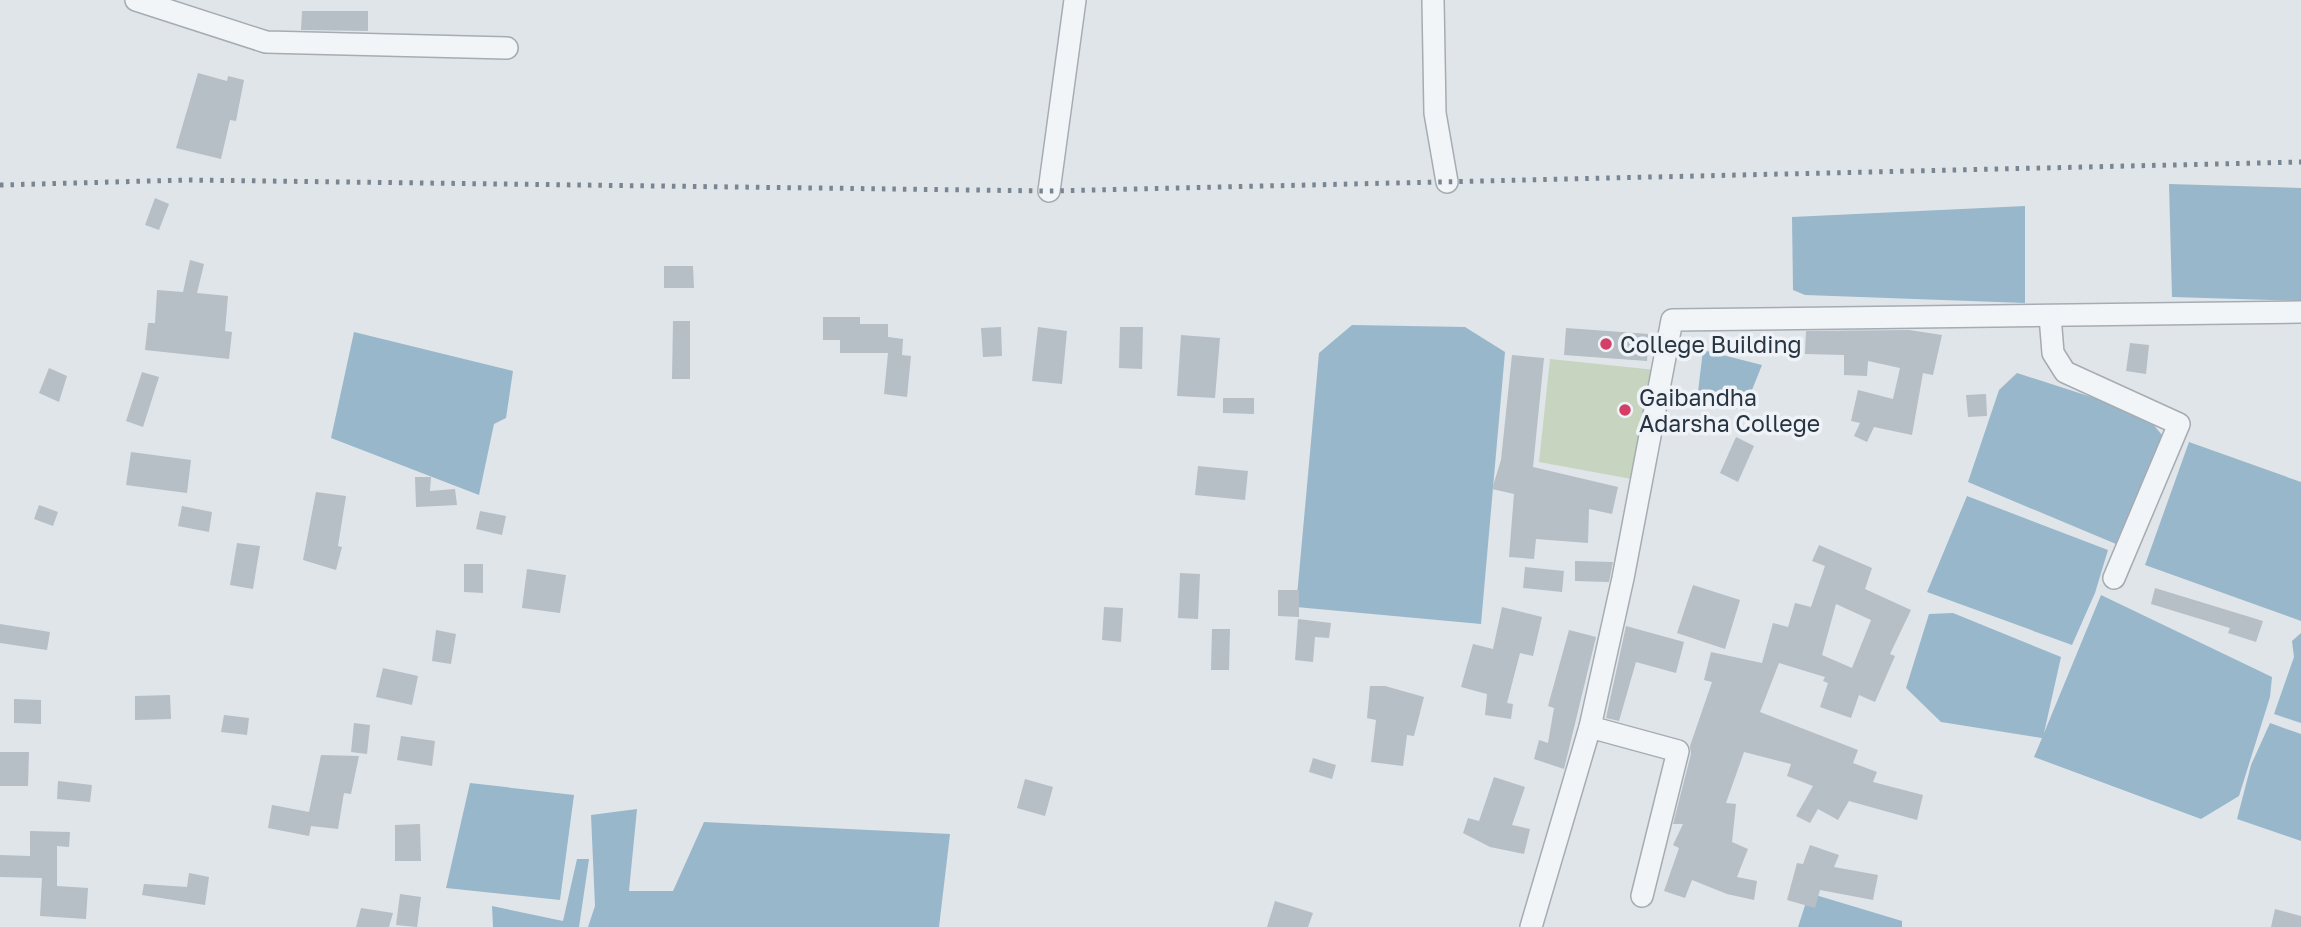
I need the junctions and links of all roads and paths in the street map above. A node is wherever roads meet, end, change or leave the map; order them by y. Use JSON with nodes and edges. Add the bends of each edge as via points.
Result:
{"nodes":[{"id":1,"x":136,"y":0,"type":"edge"},
{"id":2,"x":1075,"y":0,"type":"edge"},
{"id":3,"x":1433,"y":0,"type":"edge"},
{"id":4,"x":508,"y":48,"type":"dead end"},
{"id":5,"x":1447,"y":182,"type":"dead end"},
{"id":6,"x":1049,"y":191,"type":"dead end"},
{"id":7,"x":2301,"y":312,"type":"edge"},
{"id":8,"x":2050,"y":316,"type":"junction"},
{"id":9,"x":2114,"y":578,"type":"dead end"},
{"id":10,"x":1590,"y":727,"type":"junction"},
{"id":11,"x":1642,"y":896,"type":"dead end"},
{"id":12,"x":1531,"y":927,"type":"edge"}],
"edges":[{"from":1,"to":4,"type":"street","via":[[267,41]]},
{"from":2,"to":6,"type":"street"},
{"from":3,"to":5,"type":"street","via":[[1434,113]]},
{"from":7,"to":8,"type":"street"},
{"from":8,"to":9,"type":"street","via":[[2053,354],[2064,372],[2179,424]]},
{"from":8,"to":10,"type":"street","via":[[1672,320]]},
{"from":10,"to":11,"type":"street","via":[[1678,751]]},
{"from":10,"to":12,"type":"street"}]}
